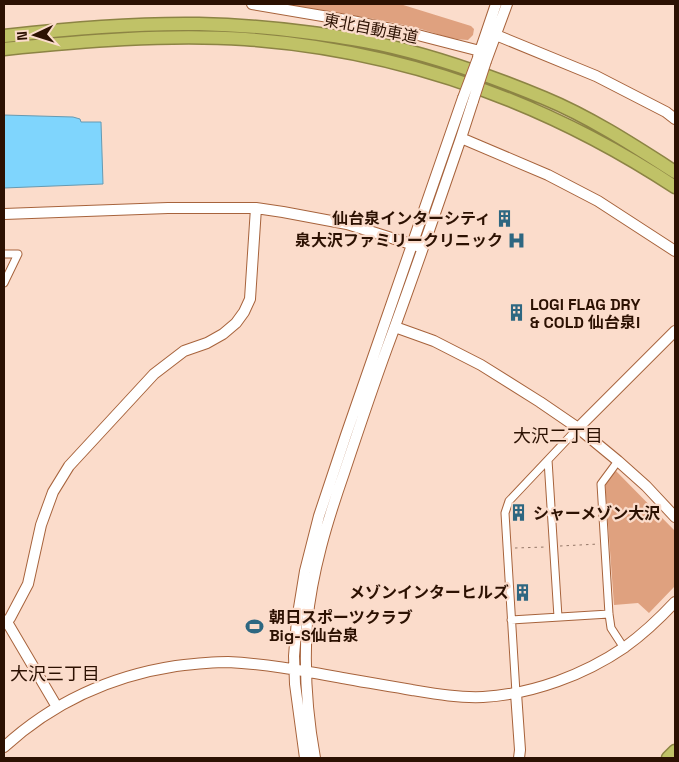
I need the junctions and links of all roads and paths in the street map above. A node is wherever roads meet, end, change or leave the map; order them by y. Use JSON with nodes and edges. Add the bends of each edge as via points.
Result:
{"nodes":[{"id":1,"x":252,"y":4,"type":"edge"},
{"id":2,"x":496,"y":4,"type":"edge"},
{"id":3,"x":507,"y":4,"type":"edge"},
{"id":4,"x":496,"y":35,"type":"junction"},
{"id":5,"x":4,"y":36,"type":"edge"},
{"id":6,"x":4,"y":49,"type":"edge"},
{"id":7,"x":481,"y":56,"type":"junction"},
{"id":8,"x":468,"y":100,"type":"junction"},
{"id":9,"x":675,"y":119,"type":"edge"},
{"id":10,"x":461,"y":138,"type":"junction"},
{"id":11,"x":675,"y":172,"type":"edge"},
{"id":12,"x":675,"y":187,"type":"edge"},
{"id":13,"x":256,"y":208,"type":"junction"},
{"id":14,"x":4,"y":214,"type":"edge"},
{"id":15,"x":412,"y":244,"type":"junction"},
{"id":16,"x":423,"y":248,"type":"junction"},
{"id":17,"x":675,"y":251,"type":"edge"},
{"id":18,"x":4,"y":254,"type":"edge"},
{"id":19,"x":4,"y":283,"type":"edge"},
{"id":20,"x":395,"y":327,"type":"junction"},
{"id":21,"x":675,"y":331,"type":"edge"},
{"id":22,"x":578,"y":428,"type":"junction"},
{"id":23,"x":548,"y":460,"type":"junction"},
{"id":24,"x":618,"y":461,"type":"junction"},
{"id":25,"x":675,"y":517,"type":"edge"},
{"id":26,"x":604,"y":544,"type":"junction"},
{"id":27,"x":554,"y":546,"type":"junction"},
{"id":28,"x":507,"y":549,"type":"junction"},
{"id":29,"x":675,"y":602,"type":"edge"},
{"id":30,"x":609,"y":614,"type":"junction"},
{"id":31,"x":558,"y":617,"type":"junction"},
{"id":32,"x":511,"y":620,"type":"junction"},
{"id":33,"x":5,"y":623,"type":"edge"},
{"id":34,"x":624,"y":648,"type":"junction"},
{"id":35,"x":294,"y":669,"type":"junction"},
{"id":36,"x":306,"y":672,"type":"junction"},
{"id":37,"x":516,"y":693,"type":"junction"},
{"id":38,"x":57,"y":707,"type":"junction"},
{"id":39,"x":4,"y":747,"type":"edge"},
{"id":40,"x":675,"y":751,"type":"edge"},
{"id":41,"x":305,"y":758,"type":"edge"},
{"id":42,"x":316,"y":758,"type":"edge"},
{"id":43,"x":519,"y":758,"type":"edge"},
{"id":44,"x":668,"y":758,"type":"edge"}],
"edges":[{"from":1,"to":7,"type":"street","via":[[406,32]]},
{"from":2,"to":7,"type":"street"},
{"from":3,"to":4,"type":"street"},
{"from":4,"to":7,"type":"street"},
{"from":4,"to":9,"type":"street","via":[[596,76]]},
{"from":5,"to":11,"type":"highway","name":"東北自動車道","via":[[142,24],[199,24],[289,30],[378,43],[460,66],[545,98],[620,137]]},
{"from":6,"to":12,"type":"highway","name":"東北自動車道","via":[[142,38],[244,39],[375,58],[454,79],[540,112],[615,150]]},
{"from":7,"to":8,"type":"street","bridge":true},
{"from":8,"to":10,"type":"street"},
{"from":8,"to":15,"type":"street"},
{"from":10,"to":16,"type":"street"},
{"from":10,"to":17,"type":"street","via":[[581,192]]},
{"from":13,"to":14,"type":"street"},
{"from":13,"to":15,"type":"street","via":[[347,224]]},
{"from":13,"to":33,"type":"street","via":[[250,299],[244,312],[223,334],[184,352],[154,374],[69,466],[53,492],[41,525],[28,584]]},
{"from":15,"to":16,"type":"street"},
{"from":15,"to":35,"type":"street","via":[[319,516],[301,594]]},
{"from":16,"to":20,"type":"street"},
{"from":18,"to":19,"type":"street","via":[[18,254]]},
{"from":20,"to":22,"type":"street","via":[[481,365]]},
{"from":20,"to":36,"type":"street","via":[[320,546],[307,622]]},
{"from":21,"to":22,"type":"street"},
{"from":22,"to":23,"type":"street"},
{"from":22,"to":24,"type":"street"},
{"from":23,"to":27,"type":"street"},
{"from":23,"to":28,"type":"street","via":[[509,501],[505,513]]},
{"from":24,"to":25,"type":"street"},
{"from":24,"to":26,"type":"street","via":[[601,484]]},
{"from":26,"to":27,"type":"path"},
{"from":26,"to":30,"type":"street"},
{"from":27,"to":28,"type":"path"},
{"from":27,"to":31,"type":"street"},
{"from":28,"to":32,"type":"street"},
{"from":29,"to":34,"type":"street"},
{"from":30,"to":31,"type":"street"},
{"from":30,"to":34,"type":"street","via":[[612,628]]},
{"from":31,"to":32,"type":"street"},
{"from":32,"to":37,"type":"street"},
{"from":33,"to":38,"type":"street"},
{"from":34,"to":37,"type":"street","via":[[567,678]]},
{"from":35,"to":36,"type":"street"},
{"from":35,"to":38,"type":"street","via":[[227,662],[162,668],[93,688]]},
{"from":35,"to":41,"type":"street"},
{"from":36,"to":37,"type":"street","via":[[460,697]]},
{"from":36,"to":42,"type":"street"},
{"from":37,"to":43,"type":"street"},
{"from":38,"to":39,"type":"street"},
{"from":40,"to":44,"type":"highway"}]}
